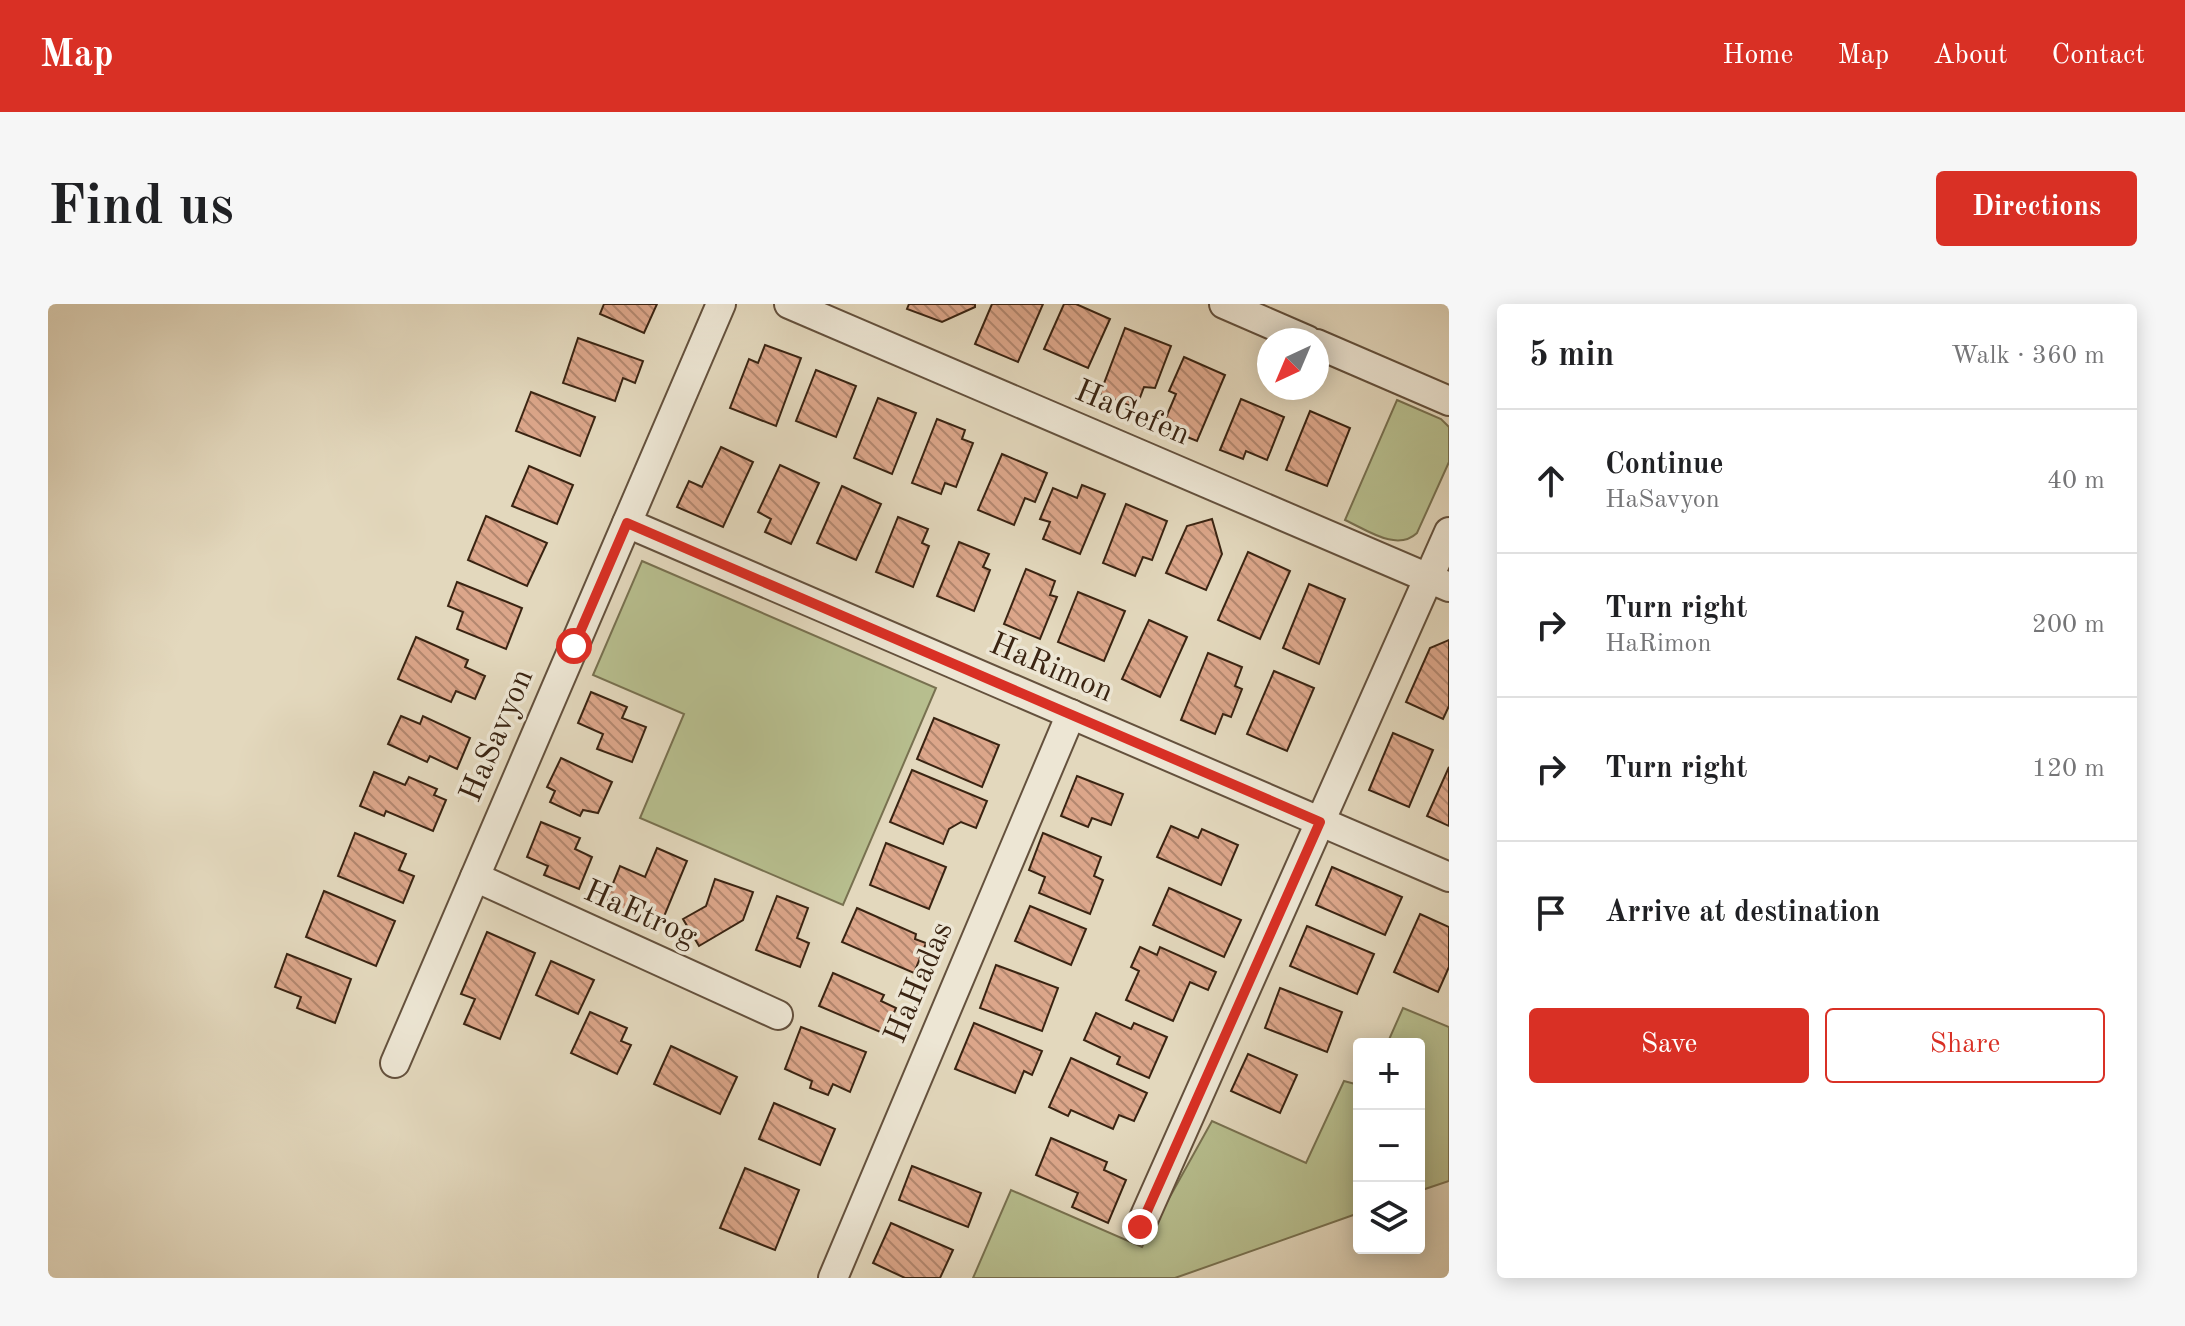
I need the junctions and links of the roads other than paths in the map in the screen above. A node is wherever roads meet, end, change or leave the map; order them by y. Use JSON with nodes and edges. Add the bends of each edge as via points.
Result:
{"nodes":[{"id":1,"x":721,"y":304,"type":"edge"},
{"id":2,"x":789,"y":304,"type":"edge"},
{"id":3,"x":1224,"y":304,"type":"edge"},
{"id":4,"x":1279,"y":328,"type":"edge"},
{"id":5,"x":1329,"y":349,"type":"edge"},
{"id":6,"x":1449,"y":401,"type":"edge"},
{"id":7,"x":627,"y":523,"type":"junction"},
{"id":8,"x":1449,"y":532,"type":"edge"},
{"id":9,"x":1439,"y":583,"type":"edge"},
{"id":10,"x":1071,"y":714,"type":"junction"},
{"id":11,"x":1320,"y":822,"type":"junction"},
{"id":12,"x":475,"y":877,"type":"junction"},
{"id":13,"x":1449,"y":877,"type":"edge"},
{"id":14,"x":778,"y":1015,"type":"dead end"},
{"id":15,"x":395,"y":1063,"type":"dead end"},
{"id":16,"x":1140,"y":1227,"type":"dead end"},
{"id":17,"x":833,"y":1278,"type":"edge"}],
"edges":[{"from":1,"to":7,"type":"street","name":"HaSavyon"},
{"from":2,"to":9,"type":"street","name":"HaGefen"},
{"from":3,"to":4,"type":"street"},
{"from":5,"to":6,"type":"street"},
{"from":7,"to":10,"type":"street","name":"HaRimon"},
{"from":7,"to":12,"type":"street","name":"HaSavyon"},
{"from":8,"to":9,"type":"street"},
{"from":9,"to":11,"type":"street"},
{"from":10,"to":11,"type":"street","name":"HaRimon"},
{"from":10,"to":17,"type":"street","name":"HaHadas"},
{"from":11,"to":13,"type":"street","name":"HaRimon"},
{"from":11,"to":16,"type":"street"},
{"from":12,"to":14,"type":"street","name":"HaEtrog"},
{"from":12,"to":15,"type":"street","name":"HaSavyon"}]}
